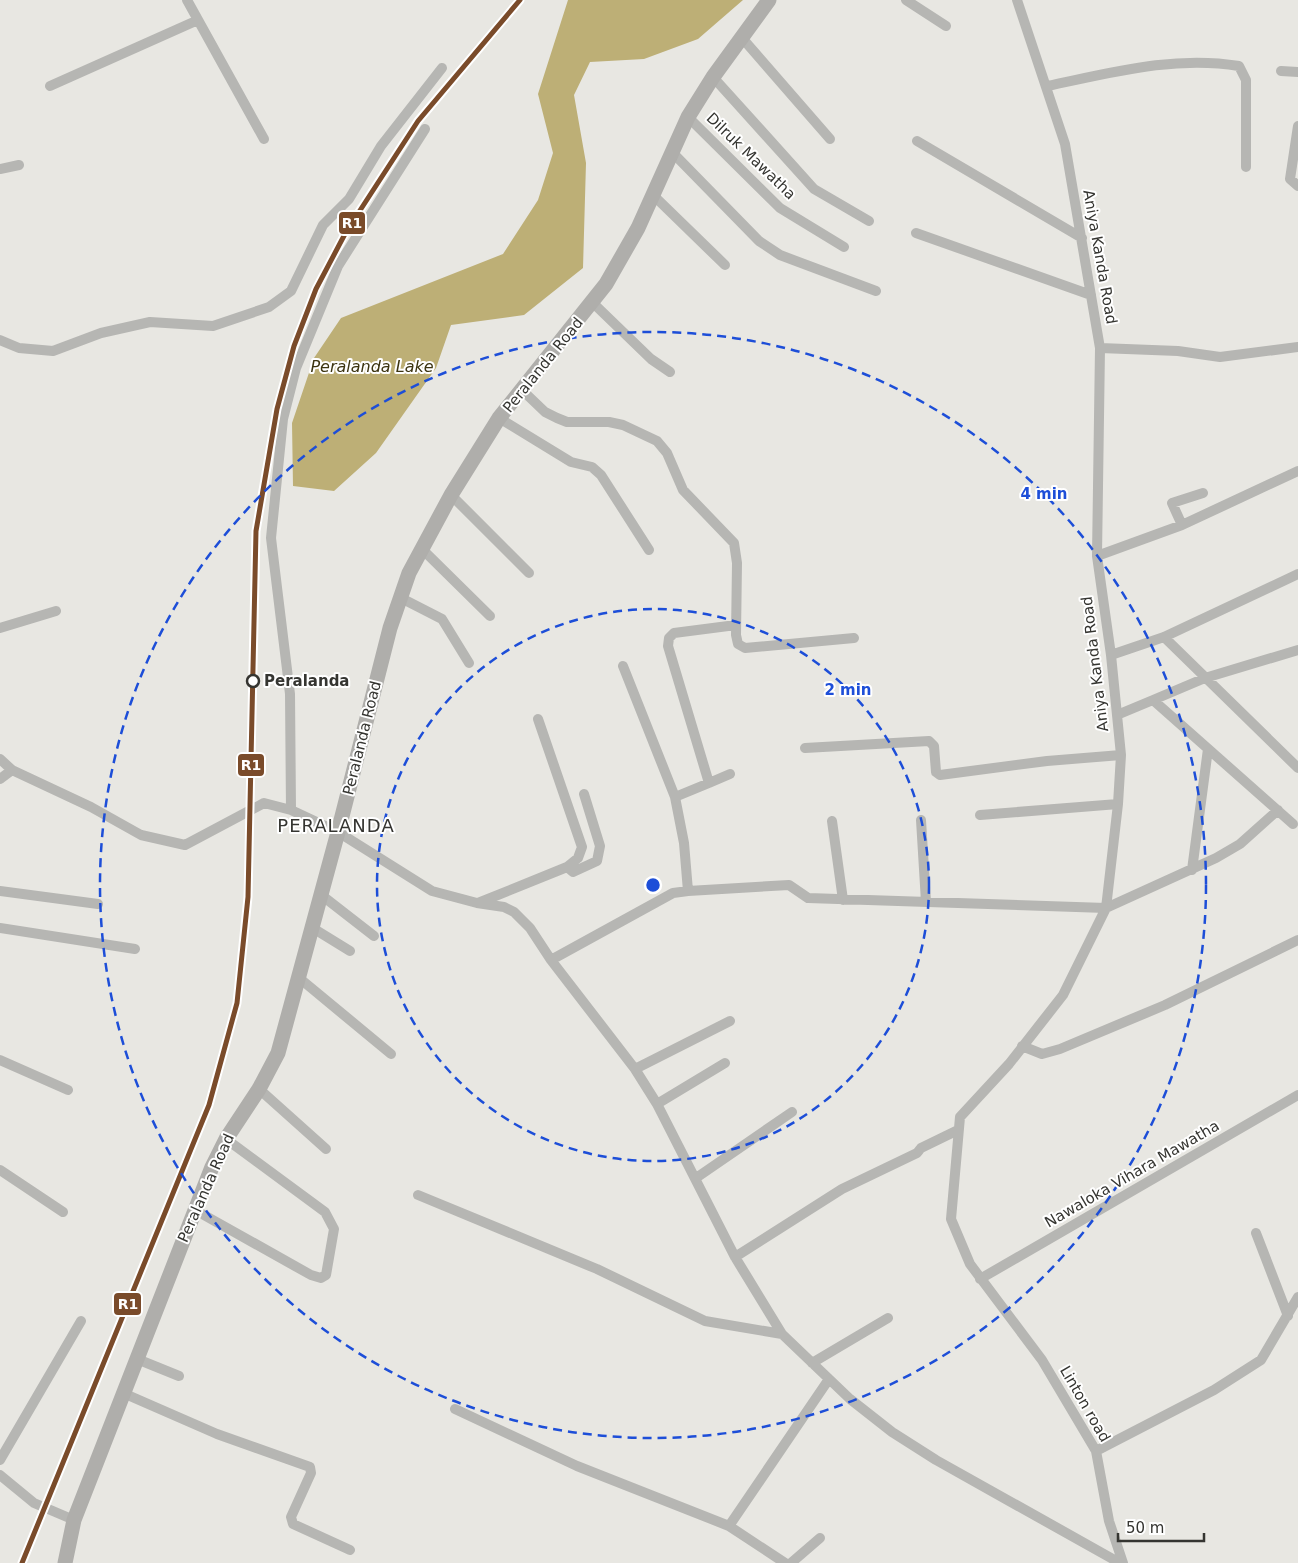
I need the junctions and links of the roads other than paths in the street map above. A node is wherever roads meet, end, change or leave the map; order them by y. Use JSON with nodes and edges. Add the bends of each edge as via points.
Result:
{"nodes":[{"id":1,"x":187,"y":0,"type":"edge"},
{"id":2,"x":769,"y":0,"type":"edge"},
{"id":3,"x":906,"y":0,"type":"edge"},
{"id":4,"x":1017,"y":0,"type":"edge"},
{"id":5,"x":198,"y":20,"type":"junction"},
{"id":6,"x":946,"y":26,"type":"dead end"},
{"id":7,"x":742,"y":39,"type":"junction"},
{"id":8,"x":442,"y":68,"type":"dead end"},
{"id":9,"x":1281,"y":71,"type":"dead end"},
{"id":10,"x":1298,"y":72,"type":"edge"},
{"id":11,"x":713,"y":77,"type":"junction"},
{"id":12,"x":50,"y":86,"type":"dead end"},
{"id":13,"x":1047,"y":86,"type":"junction"},
{"id":14,"x":688,"y":117,"type":"junction"},
{"id":15,"x":1298,"y":126,"type":"edge"},
{"id":16,"x":425,"y":129,"type":"dead end"},
{"id":17,"x":264,"y":139,"type":"dead end"},
{"id":18,"x":830,"y":139,"type":"dead end"},
{"id":19,"x":916,"y":141,"type":"dead end"},
{"id":20,"x":671,"y":151,"type":"junction"},
{"id":21,"x":20,"y":165,"type":"dead end"},
{"id":22,"x":1246,"y":167,"type":"dead end"},
{"id":23,"x":0,"y":169,"type":"edge"},
{"id":24,"x":1298,"y":186,"type":"edge"},
{"id":25,"x":653,"y":195,"type":"junction"},
{"id":26,"x":869,"y":221,"type":"dead end"},
{"id":27,"x":916,"y":233,"type":"dead end"},
{"id":28,"x":1082,"y":238,"type":"junction"},
{"id":29,"x":844,"y":247,"type":"dead end"},
{"id":30,"x":725,"y":265,"type":"dead end"},
{"id":31,"x":876,"y":291,"type":"dead end"},
{"id":32,"x":1092,"y":295,"type":"junction"},
{"id":33,"x":593,"y":303,"type":"junction"},
{"id":34,"x":0,"y":340,"type":"edge"},
{"id":35,"x":1298,"y":347,"type":"edge"},
{"id":36,"x":1100,"y":348,"type":"junction"},
{"id":37,"x":670,"y":372,"type":"dead end"},
{"id":38,"x":522,"y":390,"type":"junction"},
{"id":39,"x":500,"y":418,"type":"junction"},
{"id":40,"x":1298,"y":471,"type":"edge"},
{"id":41,"x":1203,"y":493,"type":"dead end"},
{"id":42,"x":451,"y":495,"type":"junction"},
{"id":43,"x":1182,"y":525,"type":"junction"},
{"id":44,"x":422,"y":548,"type":"junction"},
{"id":45,"x":649,"y":550,"type":"dead end"},
{"id":46,"x":1097,"y":556,"type":"junction"},
{"id":47,"x":529,"y":573,"type":"dead end"},
{"id":48,"x":1298,"y":574,"type":"edge"},
{"id":49,"x":399,"y":597,"type":"junction"},
{"id":50,"x":56,"y":611,"type":"dead end"},
{"id":51,"x":490,"y":616,"type":"dead end"},
{"id":52,"x":736,"y":625,"type":"junction"},
{"id":53,"x":0,"y":628,"type":"edge"},
{"id":54,"x":1164,"y":637,"type":"junction"},
{"id":55,"x":854,"y":638,"type":"dead end"},
{"id":56,"x":1298,"y":650,"type":"edge"},
{"id":57,"x":1111,"y":655,"type":"junction"},
{"id":58,"x":469,"y":664,"type":"dead end"},
{"id":59,"x":623,"y":666,"type":"dead end"},
{"id":60,"x":1205,"y":678,"type":"junction"},
{"id":61,"x":1153,"y":700,"type":"junction"},
{"id":62,"x":1117,"y":715,"type":"junction"},
{"id":63,"x":538,"y":719,"type":"dead end"},
{"id":64,"x":804,"y":748,"type":"dead end"},
{"id":65,"x":1208,"y":749,"type":"junction"},
{"id":66,"x":1120,"y":755,"type":"junction"},
{"id":67,"x":0,"y":759,"type":"edge"},
{"id":68,"x":1298,"y":768,"type":"edge"},
{"id":69,"x":12,"y":770,"type":"junction"},
{"id":70,"x":730,"y":774,"type":"dead end"},
{"id":71,"x":0,"y":779,"type":"edge"},
{"id":72,"x":709,"y":783,"type":"junction"},
{"id":73,"x":584,"y":794,"type":"dead end"},
{"id":74,"x":675,"y":797,"type":"junction"},
{"id":75,"x":1118,"y":804,"type":"junction"},
{"id":76,"x":291,"y":810,"type":"junction"},
{"id":77,"x":1278,"y":810,"type":"junction"},
{"id":78,"x":980,"y":815,"type":"dead end"},
{"id":79,"x":921,"y":820,"type":"dead end"},
{"id":80,"x":832,"y":821,"type":"dead end"},
{"id":81,"x":1293,"y":824,"type":"dead end"},
{"id":82,"x":338,"y":832,"type":"junction"},
{"id":83,"x":567,"y":868,"type":"junction"},
{"id":84,"x":1192,"y":870,"type":"junction"},
{"id":85,"x":0,"y":891,"type":"edge"},
{"id":86,"x":688,"y":891,"type":"junction"},
{"id":87,"x":320,"y":894,"type":"junction"},
{"id":88,"x":843,"y":900,"type":"junction"},
{"id":89,"x":926,"y":902,"type":"junction"},
{"id":90,"x":477,"y":903,"type":"junction"},
{"id":91,"x":98,"y":904,"type":"dead end"},
{"id":92,"x":1106,"y":908,"type":"junction"},
{"id":93,"x":311,"y":927,"type":"junction"},
{"id":94,"x":0,"y":928,"type":"edge"},
{"id":95,"x":374,"y":936,"type":"dead end"},
{"id":96,"x":1298,"y":940,"type":"edge"},
{"id":97,"x":135,"y":949,"type":"dead end"},
{"id":98,"x":350,"y":951,"type":"dead end"},
{"id":99,"x":551,"y":960,"type":"junction"},
{"id":100,"x":298,"y":977,"type":"junction"},
{"id":101,"x":730,"y":1021,"type":"dead end"},
{"id":102,"x":1022,"y":1046,"type":"junction"},
{"id":103,"x":391,"y":1054,"type":"dead end"},
{"id":104,"x":0,"y":1060,"type":"edge"},
{"id":105,"x":725,"y":1063,"type":"dead end"},
{"id":106,"x":635,"y":1069,"type":"junction"},
{"id":107,"x":259,"y":1089,"type":"junction"},
{"id":108,"x":68,"y":1090,"type":"dead end"},
{"id":109,"x":1298,"y":1095,"type":"edge"},
{"id":110,"x":657,"y":1104,"type":"junction"},
{"id":111,"x":792,"y":1112,"type":"dead end"},
{"id":112,"x":958,"y":1130,"type":"junction"},
{"id":113,"x":226,"y":1139,"type":"junction"},
{"id":114,"x":326,"y":1149,"type":"dead end"},
{"id":115,"x":0,"y":1170,"type":"edge"},
{"id":116,"x":696,"y":1178,"type":"junction"},
{"id":117,"x":418,"y":1195,"type":"dead end"},
{"id":118,"x":195,"y":1210,"type":"junction"},
{"id":119,"x":63,"y":1212,"type":"dead end"},
{"id":120,"x":1256,"y":1233,"type":"dead end"},
{"id":121,"x":735,"y":1257,"type":"junction"},
{"id":122,"x":980,"y":1279,"type":"junction"},
{"id":123,"x":1298,"y":1297,"type":"edge"},
{"id":124,"x":1288,"y":1316,"type":"junction"},
{"id":125,"x":888,"y":1318,"type":"dead end"},
{"id":126,"x":81,"y":1321,"type":"dead end"},
{"id":127,"x":782,"y":1334,"type":"junction"},
{"id":128,"x":137,"y":1359,"type":"junction"},
{"id":129,"x":812,"y":1363,"type":"junction"},
{"id":130,"x":179,"y":1376,"type":"dead end"},
{"id":131,"x":829,"y":1379,"type":"junction"},
{"id":132,"x":123,"y":1393,"type":"junction"},
{"id":133,"x":455,"y":1409,"type":"dead end"},
{"id":134,"x":1096,"y":1451,"type":"junction"},
{"id":135,"x":0,"y":1460,"type":"edge"},
{"id":136,"x":0,"y":1475,"type":"edge"},
{"id":137,"x":74,"y":1520,"type":"junction"},
{"id":138,"x":729,"y":1526,"type":"junction"},
{"id":139,"x":820,"y":1538,"type":"dead end"},
{"id":140,"x":350,"y":1550,"type":"dead end"},
{"id":141,"x":65,"y":1563,"type":"edge"},
{"id":142,"x":785,"y":1563,"type":"edge"},
{"id":143,"x":791,"y":1563,"type":"edge"},
{"id":144,"x":1122,"y":1563,"type":"edge"}],
"edges":[{"from":1,"to":5,"type":"street"},
{"from":2,"to":7,"type":"main road","name":"Peralanda Road"},
{"from":3,"to":6,"type":"street"},
{"from":4,"to":13,"type":"street","name":"Aniya Kanda Road"},
{"from":5,"to":12,"type":"street"},
{"from":5,"to":17,"type":"street"},
{"from":7,"to":11,"type":"main road","name":"Peralanda Road"},
{"from":7,"to":18,"type":"street"},
{"from":8,"to":34,"type":"street","via":[[382,146],[349,198],[323,225],[291,291],[269,307],[213,326],[150,322],[101,333],[53,351],[19,348]]},
{"from":9,"to":10,"type":"street"},
{"from":11,"to":14,"type":"main road","name":"Peralanda Road"},
{"from":11,"to":26,"type":"street","via":[[814,189]]},
{"from":13,"to":22,"type":"street","via":[[1144,66],[1218,62],[1239,66],[1246,80]]},
{"from":13,"to":28,"type":"street","name":"Aniya Kanda Road","via":[[1065,144]]},
{"from":14,"to":20,"type":"main road","name":"Peralanda Road"},
{"from":14,"to":29,"type":"street","name":"Dilruk Mawatha","via":[[780,208]]},
{"from":15,"to":24,"type":"street","via":[[1290,179]]},
{"from":16,"to":76,"type":"street","via":[[338,266],[296,368],[283,419],[271,538],[290,694]]},
{"from":19,"to":28,"type":"street"},
{"from":20,"to":25,"type":"main road","name":"Peralanda Road"},
{"from":20,"to":31,"type":"street","via":[[760,241],[780,255]]},
{"from":21,"to":23,"type":"street"},
{"from":25,"to":30,"type":"street"},
{"from":25,"to":33,"type":"main road","name":"Peralanda Road","via":[[622,258]]},
{"from":27,"to":32,"type":"street"},
{"from":28,"to":32,"type":"street","name":"Aniya Kanda Road"},
{"from":32,"to":36,"type":"street","name":"Aniya Kanda Road"},
{"from":33,"to":37,"type":"street","via":[[651,359]]},
{"from":33,"to":38,"type":"main road","name":"Peralanda Road"},
{"from":35,"to":36,"type":"street","via":[[1220,357],[1178,351]]},
{"from":36,"to":46,"type":"street","name":"Aniya Kanda Road"},
{"from":38,"to":39,"type":"main road","name":"Peralanda Road"},
{"from":38,"to":52,"type":"street","via":[[545,412],[566,422],[623,424],[657,441],[667,453],[683,490],[734,543],[737,563]]},
{"from":39,"to":42,"type":"main road","name":"Peralanda Road"},
{"from":39,"to":45,"type":"street","via":[[571,462],[592,467],[601,475]]},
{"from":40,"to":43,"type":"street"},
{"from":41,"to":43,"type":"street","via":[[1172,503]]},
{"from":42,"to":44,"type":"main road","name":"Peralanda Road"},
{"from":42,"to":47,"type":"street"},
{"from":43,"to":46,"type":"street"},
{"from":44,"to":49,"type":"main road","name":"Peralanda Road"},
{"from":44,"to":51,"type":"street"},
{"from":46,"to":57,"type":"street","name":"Aniya Kanda Road"},
{"from":48,"to":54,"type":"street"},
{"from":49,"to":58,"type":"street","via":[[442,619]]},
{"from":49,"to":82,"type":"main road","name":"Peralanda Road"},
{"from":50,"to":53,"type":"street"},
{"from":52,"to":55,"type":"street","via":[[738,644],[746,648]]},
{"from":52,"to":72,"type":"street","via":[[674,633],[669,638],[668,646]]},
{"from":54,"to":57,"type":"street"},
{"from":54,"to":60,"type":"street"},
{"from":56,"to":60,"type":"street"},
{"from":57,"to":62,"type":"street","name":"Aniya Kanda Road"},
{"from":59,"to":74,"type":"street"},
{"from":60,"to":61,"type":"street"},
{"from":60,"to":68,"type":"street"},
{"from":61,"to":62,"type":"street"},
{"from":61,"to":65,"type":"street"},
{"from":62,"to":66,"type":"street","name":"Aniya Kanda Road"},
{"from":63,"to":83,"type":"street","via":[[582,847],[578,858]]},
{"from":64,"to":66,"type":"street","via":[[929,741],[934,746],[936,772],[940,775]]},
{"from":65,"to":77,"type":"street"},
{"from":65,"to":84,"type":"street"},
{"from":66,"to":75,"type":"street","name":"Aniya Kanda Road"},
{"from":67,"to":69,"type":"street"},
{"from":69,"to":71,"type":"street"},
{"from":69,"to":76,"type":"street","via":[[91,807],[141,836],[185,845],[264,803]]},
{"from":70,"to":72,"type":"street"},
{"from":72,"to":74,"type":"street"},
{"from":73,"to":83,"type":"street","via":[[600,846],[597,861],[573,872]]},
{"from":74,"to":86,"type":"street","via":[[684,843]]},
{"from":75,"to":78,"type":"street"},
{"from":75,"to":92,"type":"street","name":"Aniya Kanda Road"},
{"from":76,"to":82,"type":"street"},
{"from":77,"to":81,"type":"street"},
{"from":77,"to":84,"type":"street","via":[[1240,844]]},
{"from":79,"to":89,"type":"street"},
{"from":80,"to":88,"type":"street"},
{"from":82,"to":87,"type":"main road","name":"Peralanda Road"},
{"from":82,"to":90,"type":"street","via":[[432,891]]},
{"from":83,"to":90,"type":"street"},
{"from":84,"to":92,"type":"street"},
{"from":85,"to":91,"type":"street"},
{"from":86,"to":88,"type":"street","via":[[789,885],[808,898]]},
{"from":86,"to":99,"type":"street","via":[[672,893]]},
{"from":87,"to":93,"type":"main road","name":"Peralanda Road"},
{"from":87,"to":95,"type":"street"},
{"from":88,"to":89,"type":"street"},
{"from":89,"to":92,"type":"street"},
{"from":90,"to":99,"type":"street","via":[[514,912],[530,928]]},
{"from":92,"to":102,"type":"street","name":"Aniya Kanda Road","via":[[1063,995]]},
{"from":93,"to":98,"type":"street"},
{"from":93,"to":100,"type":"main road","name":"Peralanda Road"},
{"from":94,"to":97,"type":"street"},
{"from":96,"to":102,"type":"street","via":[[1165,1005],[1060,1049],[1042,1054]]},
{"from":99,"to":106,"type":"street"},
{"from":100,"to":103,"type":"street"},
{"from":100,"to":107,"type":"main road","name":"Peralanda Road","via":[[278,1053]]},
{"from":101,"to":106,"type":"street"},
{"from":102,"to":112,"type":"street","name":"Aniya Kanda Road","via":[[960,1117]]},
{"from":104,"to":108,"type":"street"},
{"from":105,"to":110,"type":"street"},
{"from":106,"to":110,"type":"street"},
{"from":107,"to":113,"type":"main road","name":"Peralanda Road"},
{"from":107,"to":114,"type":"street"},
{"from":109,"to":122,"type":"street","name":"Nawaloka Vihara Mawatha"},
{"from":110,"to":116,"type":"street"},
{"from":111,"to":116,"type":"street"},
{"from":112,"to":121,"type":"street","via":[[842,1189]]},
{"from":112,"to":122,"type":"street","name":"Aniya Kanda Road","via":[[951,1219]]},
{"from":113,"to":118,"type":"main road","name":"Peralanda Road"},
{"from":113,"to":118,"type":"street","via":[[325,1212],[334,1229],[326,1274],[321,1278],[311,1275]]},
{"from":115,"to":119,"type":"street"},
{"from":116,"to":121,"type":"street"},
{"from":117,"to":127,"type":"street","via":[[597,1269],[705,1321]]},
{"from":118,"to":128,"type":"main road","name":"Peralanda Road"},
{"from":120,"to":124,"type":"street"},
{"from":121,"to":127,"type":"street"},
{"from":122,"to":134,"type":"street","name":"Linton road","via":[[1042,1360]]},
{"from":123,"to":124,"type":"street"},
{"from":124,"to":134,"type":"street","via":[[1261,1360],[1214,1390]]},
{"from":125,"to":129,"type":"street"},
{"from":126,"to":135,"type":"street"},
{"from":127,"to":129,"type":"street"},
{"from":128,"to":130,"type":"street"},
{"from":128,"to":132,"type":"main road","name":"Peralanda Road"},
{"from":129,"to":131,"type":"street"},
{"from":131,"to":138,"type":"street"},
{"from":131,"to":144,"type":"street","via":[[892,1432],[936,1460]]},
{"from":132,"to":137,"type":"main road","name":"Peralanda Road"},
{"from":132,"to":140,"type":"street","via":[[217,1434],[310,1467],[311,1473],[291,1517],[293,1524]]},
{"from":133,"to":138,"type":"street","via":[[577,1466]]},
{"from":134,"to":144,"type":"street","name":"Linton road","via":[[1109,1521]]},
{"from":136,"to":137,"type":"street","via":[[34,1503]]},
{"from":137,"to":141,"type":"main road","name":"Peralanda Road"},
{"from":138,"to":142,"type":"street"},
{"from":139,"to":143,"type":"street"}]}
